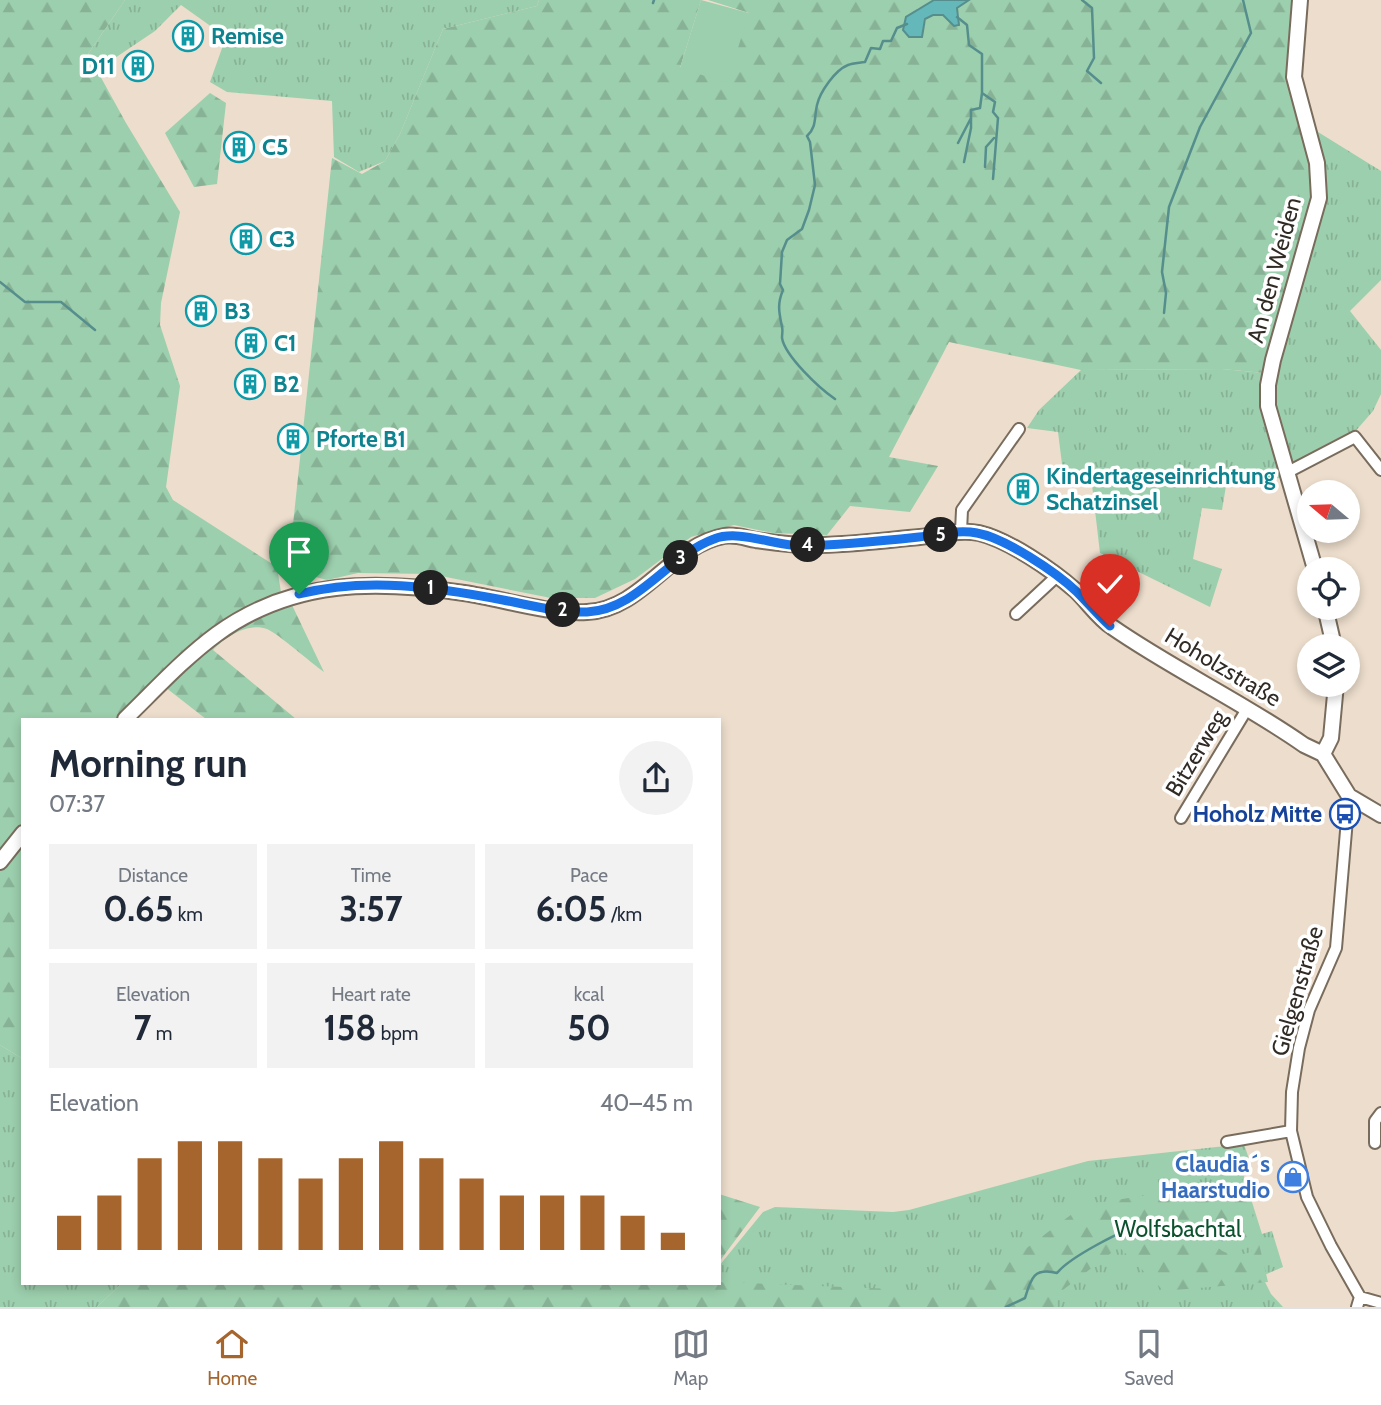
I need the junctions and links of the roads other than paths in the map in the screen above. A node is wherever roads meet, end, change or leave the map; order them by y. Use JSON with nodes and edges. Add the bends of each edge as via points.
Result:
{"nodes":[{"id":1,"x":1300,"y":0,"type":"edge"},
{"id":2,"x":1019,"y":429,"type":"dead end"},
{"id":3,"x":1381,"y":470,"type":"edge"},
{"id":4,"x":1285,"y":471,"type":"junction"},
{"id":5,"x":961,"y":531,"type":"junction"},
{"id":6,"x":1311,"y":557,"type":"edge"},
{"id":7,"x":1057,"y":576,"type":"junction"},
{"id":8,"x":1016,"y":614,"type":"dead end"},
{"id":9,"x":1335,"y":697,"type":"edge"},
{"id":10,"x":1247,"y":709,"type":"junction"},
{"id":11,"x":126,"y":718,"type":"edge"},
{"id":12,"x":1323,"y":754,"type":"junction"},
{"id":13,"x":1349,"y":796,"type":"junction"},
{"id":14,"x":1381,"y":815,"type":"edge"},
{"id":15,"x":1181,"y":818,"type":"dead end"},
{"id":16,"x":21,"y":836,"type":"edge"},
{"id":17,"x":0,"y":862,"type":"edge"},
{"id":18,"x":1381,"y":1113,"type":"edge"},
{"id":19,"x":1291,"y":1131,"type":"junction"},
{"id":20,"x":1227,"y":1142,"type":"dead end"},
{"id":21,"x":1375,"y":1143,"type":"dead end"},
{"id":22,"x":1358,"y":1302,"type":"edge"},
{"id":23,"x":1381,"y":1303,"type":"edge"}],
"edges":[{"from":1,"to":4,"type":"street","name":"An den Weiden","via":[[1294,77],[1320,180],[1268,385],[1268,406]]},
{"from":2,"to":5,"type":"street","via":[[962,510]]},
{"from":3,"to":4,"type":"street","via":[[1355,437]]},
{"from":4,"to":6,"type":"street","name":"An den Weiden"},
{"from":5,"to":7,"type":"street","name":"Hoholzstraße","via":[[994,537]]},
{"from":5,"to":11,"type":"street","name":"Hoholzstraße","via":[[796,546],[730,535],[687,554],[623,601],[594,611],[564,611],[401,585],[346,585],[291,597],[255,611],[218,634]]},
{"from":7,"to":8,"type":"street"},
{"from":7,"to":10,"type":"street","name":"Hoholzstraße","via":[[1110,626]]},
{"from":9,"to":12,"type":"street","via":[[1331,738]]},
{"from":10,"to":12,"type":"street","name":"Hoholzstraße"},
{"from":10,"to":15,"type":"street","name":"Bitzerweg"},
{"from":12,"to":13,"type":"street"},
{"from":13,"to":14,"type":"street"},
{"from":13,"to":19,"type":"street","name":"Gielgenstraße","via":[[1336,948],[1309,1010],[1299,1048]]},
{"from":16,"to":17,"type":"street"},
{"from":18,"to":21,"type":"street","via":[[1375,1121]]},
{"from":19,"to":20,"type":"street"},
{"from":19,"to":22,"type":"street","name":"Gielgenstraße","via":[[1307,1197]]},
{"from":22,"to":23,"type":"street"}]}
